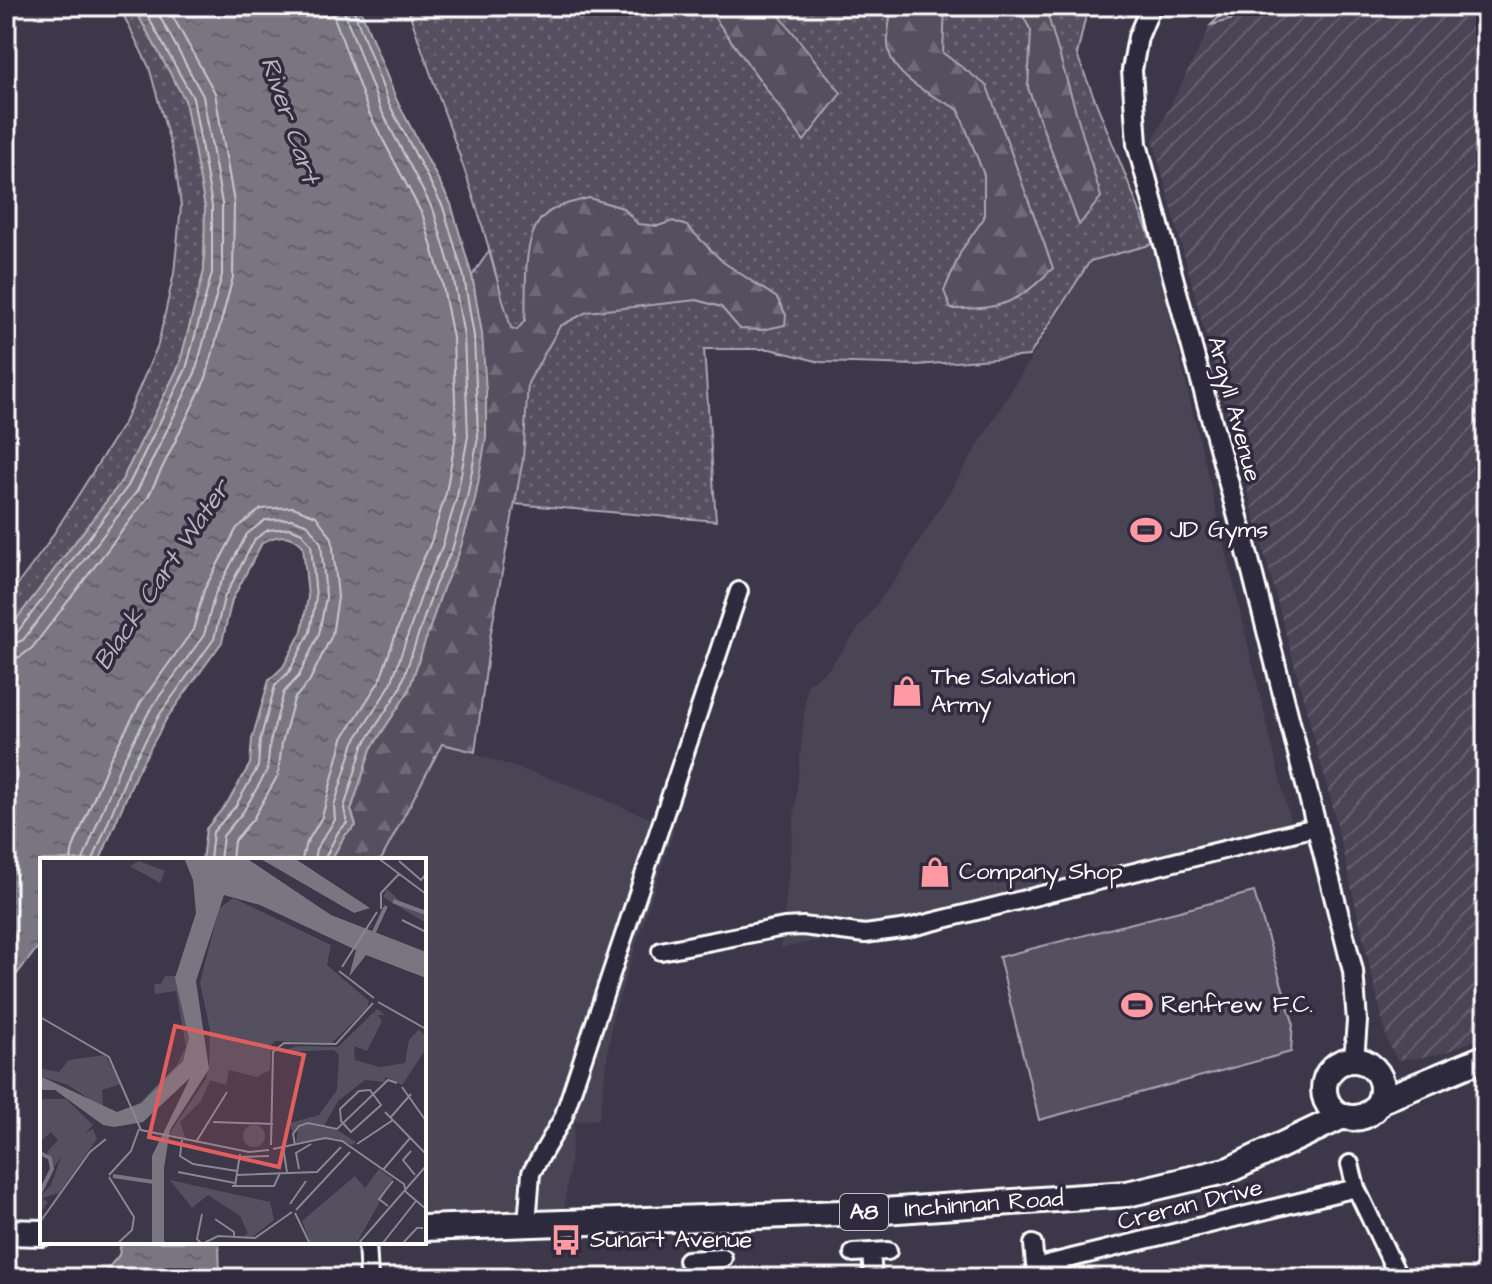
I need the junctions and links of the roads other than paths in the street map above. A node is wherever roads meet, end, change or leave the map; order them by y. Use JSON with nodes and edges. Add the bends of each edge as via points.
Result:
{"nodes":[{"id":1,"x":1151,"y":6,"type":"edge"},
{"id":2,"x":739,"y":591,"type":"dead end"},
{"id":3,"x":1316,"y":827,"type":"junction"},
{"id":4,"x":661,"y":951,"type":"dead end"},
{"id":5,"x":1485,"y":1058,"type":"edge"},
{"id":6,"x":1354,"y":1060,"type":"junction"},
{"id":7,"x":1380,"y":1090,"type":"junction"},
{"id":8,"x":1326,"y":1098,"type":"junction"},
{"id":9,"x":1343,"y":1116,"type":"junction"},
{"id":10,"x":1293,"y":1139,"type":"junction"},
{"id":11,"x":1350,"y":1164,"type":"dead end"},
{"id":12,"x":1356,"y":1188,"type":"junction"},
{"id":13,"x":527,"y":1224,"type":"junction"},
{"id":14,"x":426,"y":1228,"type":"edge"},
{"id":15,"x":6,"y":1232,"type":"edge"},
{"id":16,"x":40,"y":1233,"type":"edge"},
{"id":17,"x":367,"y":1244,"type":"edge"},
{"id":18,"x":1033,"y":1244,"type":"dead end"},
{"id":19,"x":853,"y":1253,"type":"dead end"},
{"id":20,"x":723,"y":1258,"type":"dead end"},
{"id":21,"x":706,"y":1259,"type":"junction"},
{"id":22,"x":687,"y":1260,"type":"dead end"},
{"id":23,"x":1036,"y":1273,"type":"edge"},
{"id":24,"x":369,"y":1278,"type":"edge"},
{"id":25,"x":707,"y":1278,"type":"edge"},
{"id":26,"x":873,"y":1278,"type":"edge"},
{"id":27,"x":1399,"y":1278,"type":"edge"}],
"edges":[{"from":1,"to":3,"type":"street","name":"Argyll Avenue","via":[[1132,70],[1137,144]]},
{"from":2,"to":13,"type":"street","via":[[563,1118],[531,1173]]},
{"from":3,"to":4,"type":"street","via":[[908,928],[865,934],[784,927]]},
{"from":3,"to":6,"type":"street","name":"Argyll Avenue","via":[[1353,971]]},
{"from":5,"to":7,"type":"main road","via":[[1410,1086]]},
{"from":6,"to":7,"type":"main road","via":[[1373,1067]]},
{"from":6,"to":8,"type":"main road","via":[[1330,1072]]},
{"from":7,"to":9,"type":"main road","via":[[1368,1114]]},
{"from":8,"to":9,"type":"main road"},
{"from":8,"to":10,"type":"main road","name":"Inchinnan Road","number":"A8"},
{"from":9,"to":10,"type":"main road","name":"Inchinnan Road","number":"A8"},
{"from":10,"to":13,"type":"main road","name":"Inchinnan Road","number":"A8","via":[[1207,1177],[1127,1194],[869,1212]]},
{"from":11,"to":12,"type":"street"},
{"from":12,"to":23,"type":"street","name":"Creran Drive"},
{"from":12,"to":27,"type":"street"},
{"from":13,"to":14,"type":"main road","name":"Inchinnan Road","number":"A8"},
{"from":15,"to":16,"type":"main road"},
{"from":17,"to":24,"type":"street"},
{"from":18,"to":23,"type":"street"},
{"from":19,"to":26,"type":"street","via":[[880,1252]]},
{"from":20,"to":21,"type":"street"},
{"from":21,"to":22,"type":"street"},
{"from":21,"to":25,"type":"street"}]}
